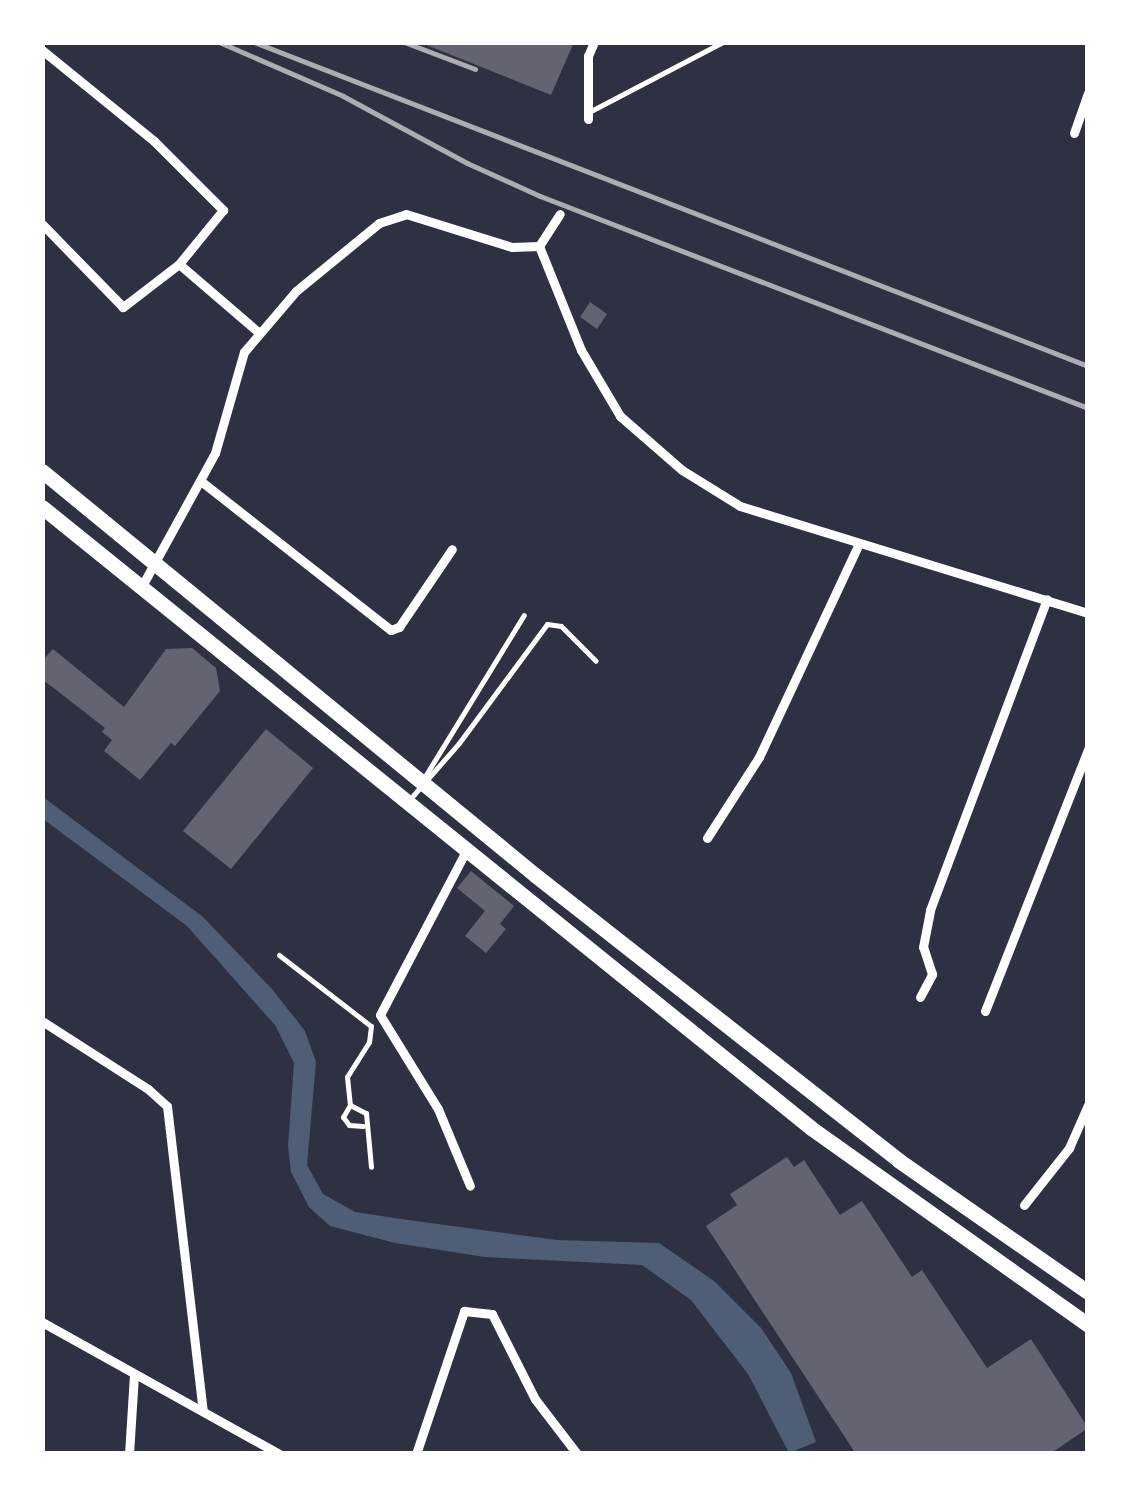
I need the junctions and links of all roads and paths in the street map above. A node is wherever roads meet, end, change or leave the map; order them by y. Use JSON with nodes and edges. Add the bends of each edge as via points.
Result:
{"nodes":[{"id":1,"x":594,"y":42,"type":"edge"},
{"id":2,"x":723,"y":42,"type":"edge"},
{"id":3,"x":42,"y":50,"type":"edge"},
{"id":4,"x":1088,"y":93,"type":"edge"},
{"id":5,"x":588,"y":116,"type":"joint"},
{"id":6,"x":1074,"y":133,"type":"dead end"},
{"id":7,"x":560,"y":214,"type":"dead end"},
{"id":8,"x":42,"y":224,"type":"edge"},
{"id":9,"x":539,"y":246,"type":"junction"},
{"id":10,"x":179,"y":264,"type":"junction"},
{"id":11,"x":258,"y":331,"type":"junction"},
{"id":12,"x":42,"y":471,"type":"edge"},
{"id":13,"x":202,"y":482,"type":"junction"},
{"id":14,"x":44,"y":513,"type":"edge"},
{"id":15,"x":858,"y":544,"type":"junction"},
{"id":16,"x":452,"y":550,"type":"dead end"},
{"id":17,"x":157,"y":564,"type":"junction"},
{"id":18,"x":143,"y":584,"type":"junction"},
{"id":19,"x":1046,"y":599,"type":"junction"},
{"id":20,"x":1088,"y":612,"type":"edge"},
{"id":21,"x":524,"y":615,"type":"dead end"},
{"id":22,"x":596,"y":662,"type":"dead end"},
{"id":23,"x":1088,"y":749,"type":"edge"},
{"id":24,"x":423,"y":781,"type":"junction"},
{"id":25,"x":408,"y":801,"type":"junction"},
{"id":26,"x":708,"y":838,"type":"dead end"},
{"id":27,"x":467,"y":849,"type":"junction"},
{"id":28,"x":278,"y":955,"type":"dead end"},
{"id":29,"x":920,"y":997,"type":"dead end"},
{"id":30,"x":985,"y":1010,"type":"dead end"},
{"id":31,"x":380,"y":1015,"type":"junction"},
{"id":32,"x":42,"y":1022,"type":"edge"},
{"id":33,"x":371,"y":1026,"type":"junction"},
{"id":34,"x":350,"y":1105,"type":"junction"},
{"id":35,"x":1088,"y":1105,"type":"edge"},
{"id":36,"x":364,"y":1126,"type":"junction"},
{"id":37,"x":371,"y":1168,"type":"dead end"},
{"id":38,"x":470,"y":1186,"type":"dead end"},
{"id":39,"x":1024,"y":1205,"type":"dead end"},
{"id":40,"x":1088,"y":1292,"type":"edge"},
{"id":41,"x":42,"y":1322,"type":"edge"},
{"id":42,"x":1088,"y":1326,"type":"edge"},
{"id":43,"x":134,"y":1374,"type":"junction"},
{"id":44,"x":203,"y":1410,"type":"junction"},
{"id":45,"x":129,"y":1454,"type":"edge"},
{"id":46,"x":279,"y":1454,"type":"edge"},
{"id":47,"x":416,"y":1454,"type":"edge"},
{"id":48,"x":577,"y":1454,"type":"edge"}],
"edges":[{"from":1,"to":5,"type":"street"},
{"from":2,"to":5,"type":"lane"},
{"from":3,"to":10,"type":"street","via":[[154,141],[223,210]]},
{"from":4,"to":6,"type":"street"},
{"from":7,"to":9,"type":"street"},
{"from":8,"to":10,"type":"street","via":[[122,307]]},
{"from":9,"to":11,"type":"street","via":[[512,247],[406,214],[379,223],[348,246]]},
{"from":9,"to":15,"type":"street","via":[[581,350],[620,416],[682,470],[740,506]]},
{"from":10,"to":11,"type":"street"},
{"from":11,"to":13,"type":"street","via":[[244,352]]},
{"from":12,"to":17,"type":"main road"},
{"from":13,"to":16,"type":"street","via":[[391,630]]},
{"from":13,"to":17,"type":"street"},
{"from":14,"to":18,"type":"main road"},
{"from":15,"to":19,"type":"street"},
{"from":15,"to":26,"type":"street","via":[[759,758]]},
{"from":17,"to":18,"type":"street"},
{"from":17,"to":24,"type":"main road"},
{"from":18,"to":25,"type":"main road"},
{"from":19,"to":20,"type":"street"},
{"from":19,"to":29,"type":"street","via":[[930,910],[923,947],[932,974]]},
{"from":21,"to":24,"type":"lane"},
{"from":22,"to":24,"type":"lane","via":[[561,626],[548,624]]},
{"from":23,"to":30,"type":"street"},
{"from":24,"to":25,"type":"lane"},
{"from":24,"to":40,"type":"main road","via":[[898,1160]]},
{"from":25,"to":27,"type":"main road"},
{"from":27,"to":31,"type":"street"},
{"from":27,"to":42,"type":"main road","via":[[880,1182]]},
{"from":28,"to":33,"type":"lane"},
{"from":31,"to":33,"type":"street"},
{"from":31,"to":38,"type":"street","via":[[438,1109]]},
{"from":32,"to":44,"type":"street","via":[[167,1106]]},
{"from":33,"to":34,"type":"lane","via":[[370,1042],[347,1077]]},
{"from":34,"to":36,"type":"lane","via":[[366,1113]]},
{"from":34,"to":36,"type":"lane","via":[[348,1125]]},
{"from":35,"to":39,"type":"street","via":[[1070,1148]]},
{"from":36,"to":37,"type":"lane"},
{"from":41,"to":43,"type":"street"},
{"from":43,"to":44,"type":"street"},
{"from":43,"to":45,"type":"street"},
{"from":44,"to":46,"type":"street"},
{"from":47,"to":48,"type":"street","via":[[464,1311],[492,1314],[535,1400]]}]}
